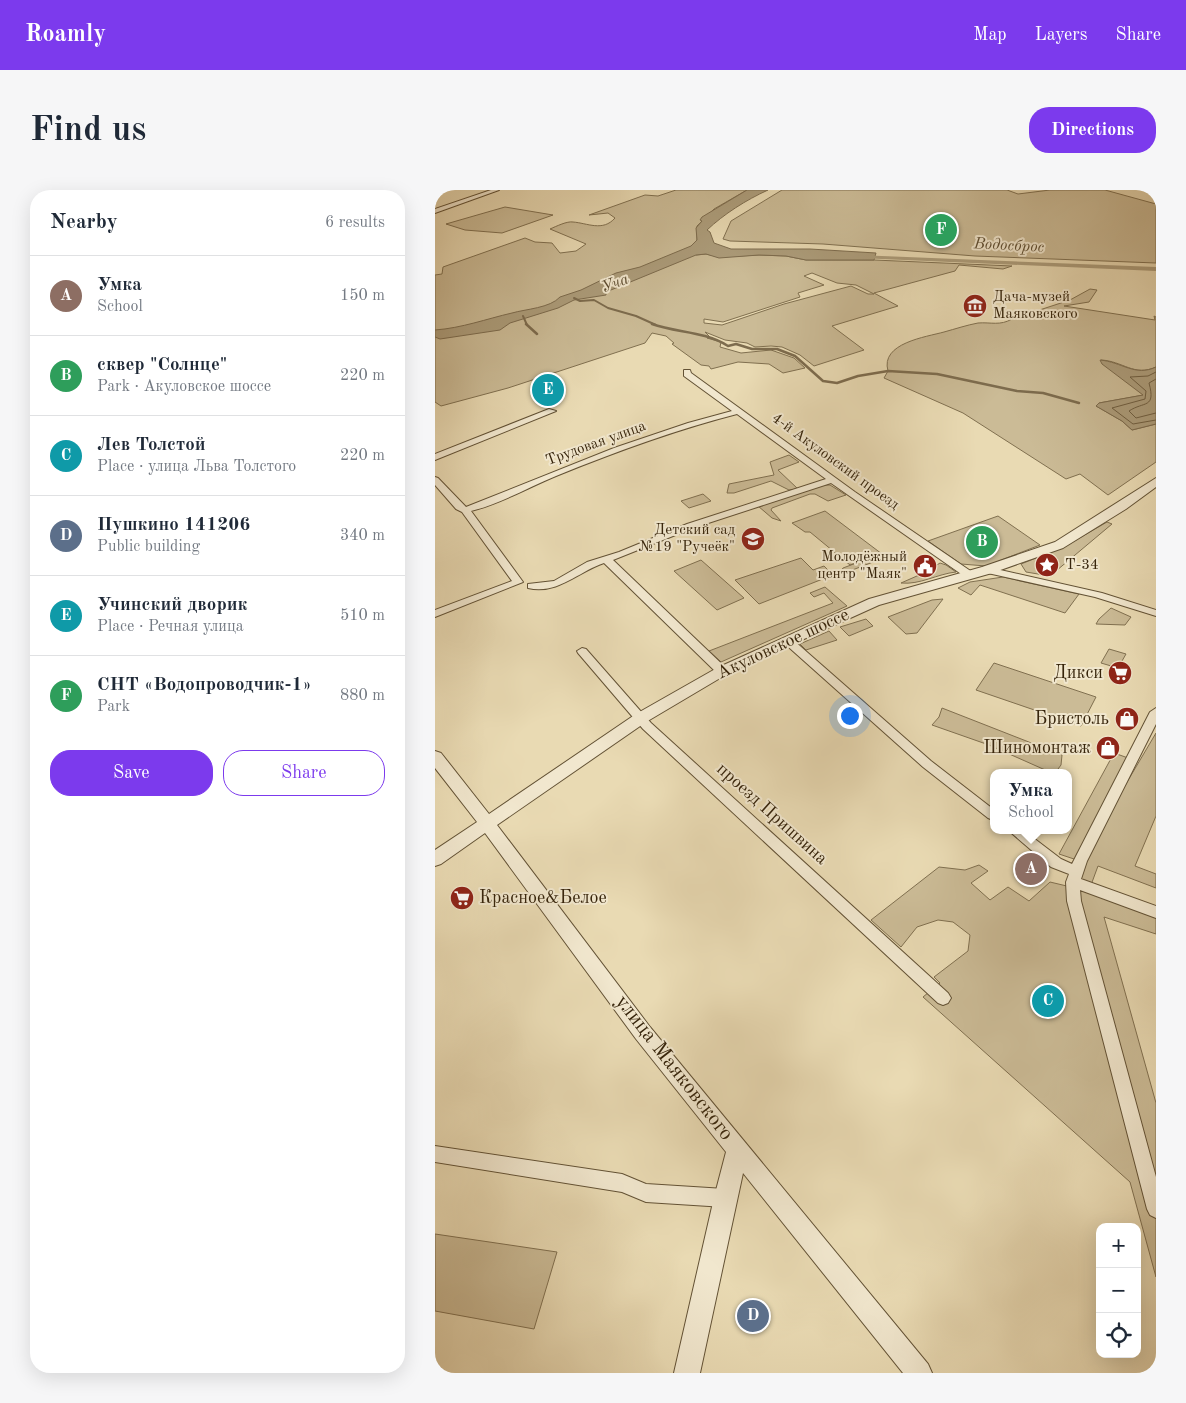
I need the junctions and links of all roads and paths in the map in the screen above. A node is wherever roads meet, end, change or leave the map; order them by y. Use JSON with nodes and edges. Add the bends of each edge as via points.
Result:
{"nodes":[{"id":1,"x":496,"y":190,"type":"edge"},
{"id":2,"x":435,"y":211,"type":"edge"},
{"id":3,"x":687,"y":372,"type":"dead end"},
{"id":4,"x":552,"y":411,"type":"dead end"},
{"id":5,"x":740,"y":412,"type":"junction"},
{"id":6,"x":435,"y":457,"type":"edge"},
{"id":7,"x":435,"y":480,"type":"edge"},
{"id":8,"x":832,"y":480,"type":"junction"},
{"id":9,"x":1156,"y":481,"type":"edge"},
{"id":10,"x":465,"y":510,"type":"junction"},
{"id":11,"x":607,"y":560,"type":"junction"},
{"id":12,"x":987,"y":570,"type":"junction"},
{"id":13,"x":968,"y":574,"type":"junction"},
{"id":14,"x":532,"y":586,"type":"dead end"},
{"id":15,"x":1156,"y":613,"type":"edge"},
{"id":16,"x":435,"y":614,"type":"edge"},
{"id":17,"x":787,"y":641,"type":"junction"},
{"id":18,"x":582,"y":651,"type":"dead end"},
{"id":19,"x":722,"y":670,"type":"junction"},
{"id":20,"x":1156,"y":712,"type":"edge"},
{"id":21,"x":641,"y":718,"type":"junction"},
{"id":22,"x":435,"y":757,"type":"edge"},
{"id":23,"x":990,"y":813,"type":"edge"},
{"id":24,"x":486,"y":822,"type":"junction"},
{"id":25,"x":1019,"y":834,"type":"edge"},
{"id":26,"x":435,"y":859,"type":"edge"},
{"id":27,"x":1075,"y":876,"type":"junction"},
{"id":28,"x":1156,"y":912,"type":"edge"},
{"id":29,"x":943,"y":998,"type":"dead end"},
{"id":30,"x":739,"y":1150,"type":"junction"},
{"id":31,"x":435,"y":1154,"type":"edge"},
{"id":32,"x":725,"y":1198,"type":"junction"},
{"id":33,"x":1156,"y":1209,"type":"edge"},
{"id":34,"x":687,"y":1373,"type":"edge"},
{"id":35,"x":919,"y":1373,"type":"edge"}],
"edges":[{"from":1,"to":2,"type":"street"},
{"from":3,"to":5,"type":"street","name":"4-й Акуловский проезд"},
{"from":4,"to":6,"type":"street"},
{"from":5,"to":8,"type":"street","name":"4-й Акуловский проезд"},
{"from":5,"to":10,"type":"street","name":"Трудовая улица","via":[[601,455]]},
{"from":7,"to":10,"type":"street"},
{"from":8,"to":11,"type":"street","via":[[691,526]]},
{"from":8,"to":13,"type":"street","name":"4-й Акуловский проезд"},
{"from":9,"to":12,"type":"street","name":"Акуловское шоссе","via":[[1059,545]]},
{"from":10,"to":16,"type":"street","via":[[518,582]]},
{"from":11,"to":14,"type":"street","via":[[591,564],[556,584]]},
{"from":11,"to":19,"type":"street"},
{"from":12,"to":13,"type":"street","name":"Акуловское шоссе"},
{"from":12,"to":15,"type":"street","via":[[1098,595]]},
{"from":13,"to":17,"type":"street","name":"Акуловское шоссе","via":[[874,602]]},
{"from":17,"to":19,"type":"street","name":"Акуловское шоссе"},
{"from":17,"to":23,"type":"street","via":[[927,764]]},
{"from":18,"to":21,"type":"street","name":"проезд Пришвина"},
{"from":19,"to":21,"type":"street","name":"Акуловское шоссе"},
{"from":20,"to":27,"type":"street"},
{"from":21,"to":24,"type":"street","name":"Акуловское шоссе"},
{"from":21,"to":29,"type":"street","name":"проезд Пришвина"},
{"from":22,"to":24,"type":"street","name":"улица Маяковского"},
{"from":24,"to":26,"type":"street","name":"Акуловское шоссе"},
{"from":24,"to":30,"type":"street","name":"улица Маяковского","via":[[643,1032]]},
{"from":25,"to":27,"type":"street"},
{"from":27,"to":28,"type":"street"},
{"from":27,"to":33,"type":"street","via":[[1074,901]]},
{"from":30,"to":32,"type":"street"},
{"from":30,"to":35,"type":"street","name":"улица Маяковского"},
{"from":31,"to":32,"type":"street","via":[[622,1183],[646,1193]]},
{"from":32,"to":34,"type":"street"}]}
